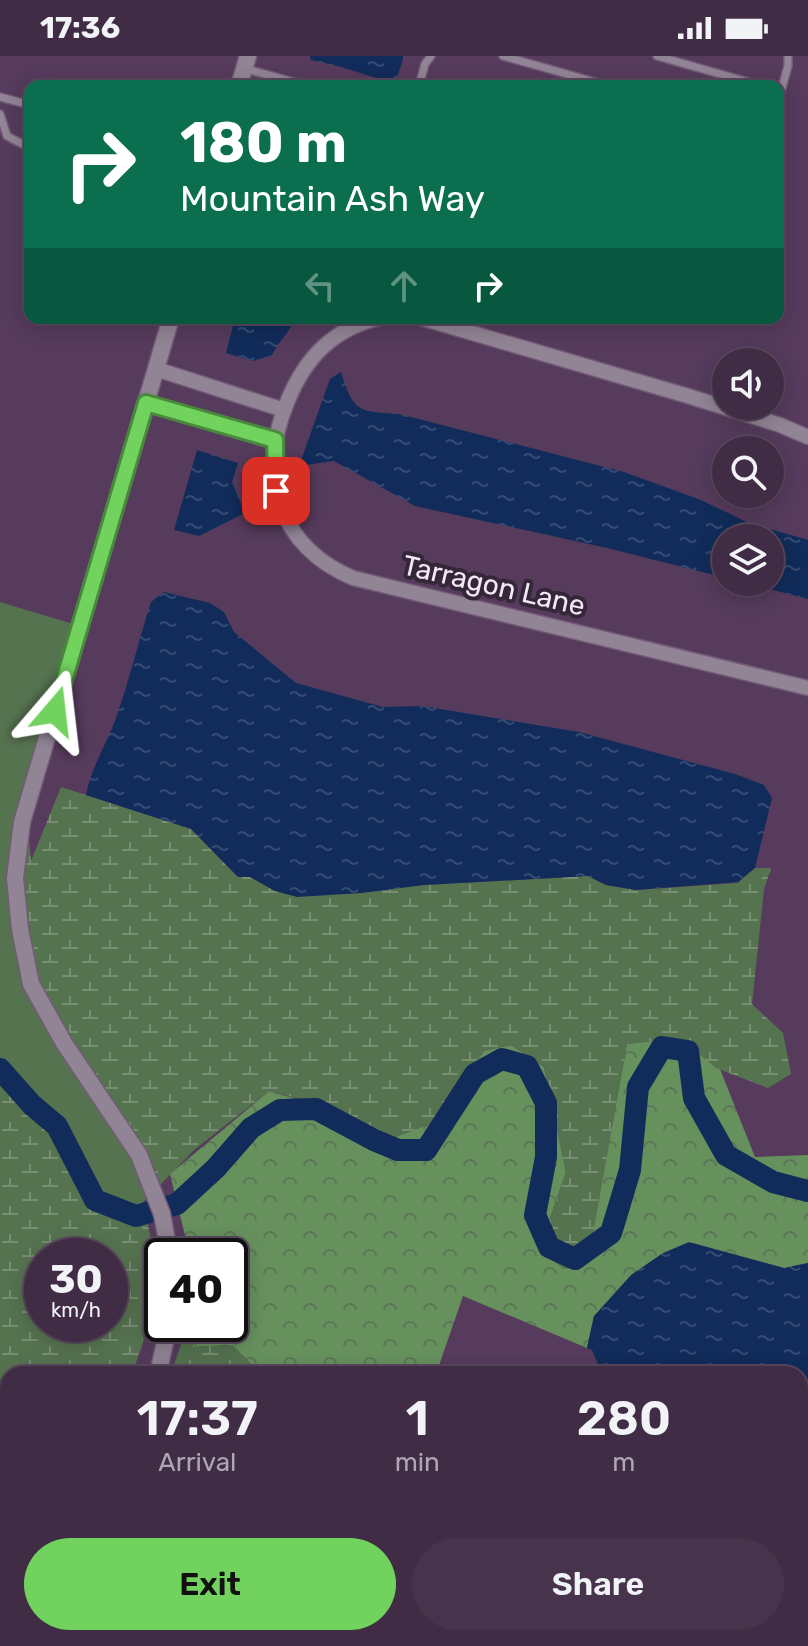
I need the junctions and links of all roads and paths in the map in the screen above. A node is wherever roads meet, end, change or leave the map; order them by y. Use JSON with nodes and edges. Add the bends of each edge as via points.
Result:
{"nodes":[{"id":1,"x":431,"y":56,"type":"edge"},
{"id":2,"x":503,"y":56,"type":"edge"},
{"id":3,"x":657,"y":56,"type":"edge"},
{"id":4,"x":788,"y":56,"type":"edge"},
{"id":5,"x":246,"y":62,"type":"edge"},
{"id":6,"x":292,"y":80,"type":"edge"},
{"id":7,"x":421,"y":80,"type":"edge"},
{"id":8,"x":588,"y":80,"type":"edge"},
{"id":9,"x":741,"y":80,"type":"edge"},
{"id":10,"x":784,"y":80,"type":"edge"},
{"id":11,"x":0,"y":97,"type":"edge"},
{"id":12,"x":24,"y":103,"type":"edge"},
{"id":13,"x":0,"y":114,"type":"edge"},
{"id":14,"x":24,"y":145,"type":"edge"},
{"id":15,"x":169,"y":324,"type":"edge"},
{"id":16,"x":358,"y":324,"type":"edge"},
{"id":17,"x":442,"y":324,"type":"edge"},
{"id":18,"x":156,"y":369,"type":"junction"},
{"id":19,"x":146,"y":403,"type":"junction"},
{"id":20,"x":281,"y":416,"type":"junction"},
{"id":21,"x":808,"y":437,"type":"edge"},
{"id":22,"x":275,"y":440,"type":"junction"},
{"id":23,"x":808,"y":688,"type":"edge"},
{"id":24,"x":167,"y":1238,"type":"edge"},
{"id":25,"x":165,"y":1342,"type":"edge"},
{"id":26,"x":160,"y":1366,"type":"edge"}],
"edges":[{"from":1,"to":7,"type":"lane"},
{"from":2,"to":8,"type":"lane"},
{"from":3,"to":9,"type":"lane"},
{"from":4,"to":10,"type":"lane"},
{"from":5,"to":6,"type":"lane"},
{"from":11,"to":12,"type":"lane"},
{"from":13,"to":14,"type":"lane","via":[[7,136]]},
{"from":15,"to":18,"type":"street"},
{"from":16,"to":20,"type":"street","name":"Tarragon Lane","via":[[322,346],[305,366]]},
{"from":17,"to":21,"type":"street"},
{"from":18,"to":19,"type":"street"},
{"from":18,"to":20,"type":"street"},
{"from":19,"to":22,"type":"street"},
{"from":19,"to":24,"type":"street","via":[[22,822],[15,878],[31,984],[139,1155]]},
{"from":20,"to":22,"type":"street","name":"Tarragon Lane"},
{"from":22,"to":23,"type":"street","name":"Tarragon Lane","via":[[274,479],[286,519],[310,551],[343,573]]},
{"from":25,"to":26,"type":"street"}]}
